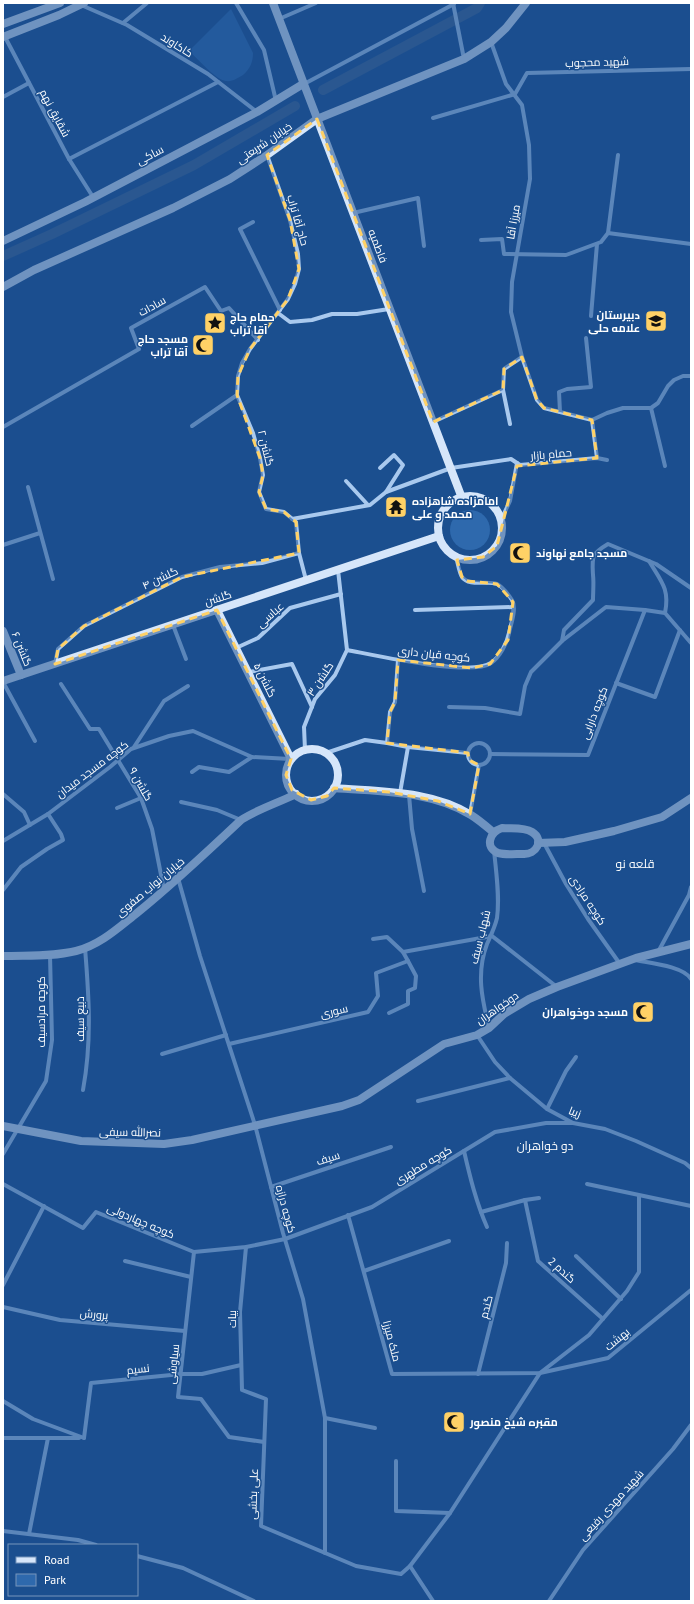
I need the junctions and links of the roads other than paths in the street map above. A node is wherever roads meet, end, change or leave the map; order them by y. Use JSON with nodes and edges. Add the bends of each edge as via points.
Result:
{"nodes":[{"id":1,"x":60,"y":3,"type":"edge"},
{"id":2,"x":148,"y":3,"type":"edge"},
{"id":3,"x":236,"y":3,"type":"edge"},
{"id":4,"x":272,"y":3,"type":"edge"},
{"id":5,"x":316,"y":3,"type":"edge"},
{"id":6,"x":526,"y":3,"type":"edge"},
{"id":7,"x":81,"y":4,"type":"edge"},
{"id":8,"x":454,"y":4,"type":"edge"},
{"id":9,"x":279,"y":20,"type":"junction"},
{"id":10,"x":123,"y":23,"type":"junction"},
{"id":11,"x":3,"y":24,"type":"edge"},
{"id":12,"x":4,"y":37,"type":"edge"},
{"id":13,"x":491,"y":42,"type":"junction"},
{"id":14,"x":464,"y":59,"type":"junction"},
{"id":15,"x":691,"y":69,"type":"edge"},
{"id":16,"x":218,"y":82,"type":"junction"},
{"id":17,"x":29,"y":83,"type":"junction"},
{"id":18,"x":303,"y":84,"type":"junction"},
{"id":19,"x":515,"y":94,"type":"junction"},
{"id":20,"x":3,"y":97,"type":"edge"},
{"id":21,"x":276,"y":101,"type":"junction"},
{"id":22,"x":257,"y":112,"type":"junction"},
{"id":23,"x":433,"y":118,"type":"dead end"},
{"id":24,"x":317,"y":119,"type":"junction"},
{"id":25,"x":267,"y":155,"type":"junction"},
{"id":26,"x":618,"y":155,"type":"dead end"},
{"id":27,"x":70,"y":159,"type":"junction"},
{"id":28,"x":93,"y":197,"type":"junction"},
{"id":29,"x":353,"y":213,"type":"junction"},
{"id":30,"x":253,"y":222,"type":"dead end"},
{"id":31,"x":608,"y":233,"type":"junction"},
{"id":32,"x":481,"y":240,"type":"dead end"},
{"id":33,"x":3,"y":241,"type":"edge"},
{"id":34,"x":597,"y":244,"type":"junction"},
{"id":35,"x":691,"y":244,"type":"edge"},
{"id":36,"x":424,"y":246,"type":"dead end"},
{"id":37,"x":517,"y":254,"type":"junction"},
{"id":38,"x":3,"y":287,"type":"edge"},
{"id":39,"x":390,"y":308,"type":"junction"},
{"id":40,"x":279,"y":312,"type":"junction"},
{"id":41,"x":591,"y":316,"type":"dead end"},
{"id":42,"x":586,"y":338,"type":"dead end"},
{"id":43,"x":258,"y":340,"type":"junction"},
{"id":44,"x":522,"y":357,"type":"junction"},
{"id":45,"x":691,"y":376,"type":"edge"},
{"id":46,"x":503,"y":390,"type":"junction"},
{"id":47,"x":238,"y":395,"type":"junction"},
{"id":48,"x":651,"y":408,"type":"junction"},
{"id":49,"x":560,"y":412,"type":"junction"},
{"id":50,"x":592,"y":420,"type":"junction"},
{"id":51,"x":433,"y":422,"type":"junction"},
{"id":52,"x":510,"y":424,"type":"dead end"},
{"id":53,"x":192,"y":426,"type":"dead end"},
{"id":54,"x":3,"y":427,"type":"edge"},
{"id":55,"x":597,"y":458,"type":"junction"},
{"id":56,"x":607,"y":460,"type":"dead end"},
{"id":57,"x":517,"y":463,"type":"junction"},
{"id":58,"x":665,"y":466,"type":"dead end"},
{"id":59,"x":380,"y":468,"type":"dead end"},
{"id":60,"x":451,"y":468,"type":"junction"},
{"id":61,"x":346,"y":481,"type":"dead end"},
{"id":62,"x":28,"y":487,"type":"dead end"},
{"id":63,"x":386,"y":492,"type":"junction"},
{"id":64,"x":462,"y":498,"type":"junction"},
{"id":65,"x":368,"y":505,"type":"junction"},
{"id":66,"x":292,"y":519,"type":"junction"},
{"id":67,"x":501,"y":520,"type":"junction"},
{"id":68,"x":40,"y":533,"type":"junction"},
{"id":69,"x":439,"y":536,"type":"junction"},
{"id":70,"x":3,"y":545,"type":"edge"},
{"id":71,"x":299,"y":553,"type":"junction"},
{"id":72,"x":456,"y":557,"type":"junction"},
{"id":73,"x":649,"y":561,"type":"junction"},
{"id":74,"x":338,"y":570,"type":"junction"},
{"id":75,"x":53,"y":579,"type":"dead end"},
{"id":76,"x":306,"y":581,"type":"junction"},
{"id":77,"x":691,"y":588,"type":"edge"},
{"id":78,"x":341,"y":594,"type":"junction"},
{"id":79,"x":513,"y":607,"type":"junction"},
{"id":80,"x":217,"y":610,"type":"junction"},
{"id":81,"x":415,"y":610,"type":"dead end"},
{"id":82,"x":645,"y":610,"type":"junction"},
{"id":83,"x":665,"y":613,"type":"junction"},
{"id":84,"x":173,"y":625,"type":"junction"},
{"id":85,"x":680,"y":630,"type":"junction"},
{"id":86,"x":3,"y":631,"type":"edge"},
{"id":87,"x":562,"y":641,"type":"junction"},
{"id":88,"x":691,"y":643,"type":"edge"},
{"id":89,"x":236,"y":648,"type":"junction"},
{"id":90,"x":347,"y":650,"type":"junction"},
{"id":91,"x":186,"y":659,"type":"dead end"},
{"id":92,"x":398,"y":660,"type":"junction"},
{"id":93,"x":55,"y":664,"type":"junction"},
{"id":94,"x":248,"y":672,"type":"junction"},
{"id":95,"x":21,"y":675,"type":"junction"},
{"id":96,"x":3,"y":682,"type":"edge"},
{"id":97,"x":616,"y":683,"type":"junction"},
{"id":98,"x":61,"y":684,"type":"dead end"},
{"id":99,"x":188,"y":686,"type":"dead end"},
{"id":100,"x":312,"y":707,"type":"junction"},
{"id":101,"x":449,"y":707,"type":"dead end"},
{"id":102,"x":35,"y":741,"type":"dead end"},
{"id":103,"x":387,"y":743,"type":"junction"},
{"id":104,"x":408,"y":747,"type":"junction"},
{"id":105,"x":134,"y":748,"type":"junction"},
{"id":106,"x":305,"y":750,"type":"junction"},
{"id":107,"x":326,"y":753,"type":"junction"},
{"id":108,"x":468,"y":753,"type":"junction"},
{"id":109,"x":490,"y":754,"type":"junction"},
{"id":110,"x":252,"y":757,"type":"junction"},
{"id":111,"x":291,"y":759,"type":"junction"},
{"id":112,"x":117,"y":760,"type":"junction"},
{"id":113,"x":479,"y":765,"type":"junction"},
{"id":114,"x":192,"y":772,"type":"dead end"},
{"id":115,"x":334,"y":788,"type":"junction"},
{"id":116,"x":3,"y":794,"type":"edge"},
{"id":117,"x":296,"y":794,"type":"junction"},
{"id":118,"x":400,"y":794,"type":"junction"},
{"id":119,"x":409,"y":795,"type":"junction"},
{"id":120,"x":141,"y":798,"type":"junction"},
{"id":121,"x":691,"y":798,"type":"edge"},
{"id":122,"x":181,"y":802,"type":"dead end"},
{"id":123,"x":117,"y":808,"type":"dead end"},
{"id":124,"x":48,"y":814,"type":"junction"},
{"id":125,"x":470,"y":814,"type":"junction"},
{"id":126,"x":241,"y":820,"type":"junction"},
{"id":127,"x":30,"y":825,"type":"junction"},
{"id":128,"x":493,"y":832,"type":"junction"},
{"id":129,"x":3,"y":841,"type":"edge"},
{"id":130,"x":541,"y":843,"type":"junction"},
{"id":131,"x":494,"y":850,"type":"junction"},
{"id":132,"x":178,"y":878,"type":"junction"},
{"id":133,"x":691,"y":887,"type":"edge"},
{"id":134,"x":3,"y":890,"type":"edge"},
{"id":135,"x":164,"y":890,"type":"junction"},
{"id":136,"x":424,"y":891,"type":"dead end"},
{"id":137,"x":492,"y":936,"type":"junction"},
{"id":138,"x":373,"y":939,"type":"dead end"},
{"id":139,"x":691,"y":944,"type":"edge"},
{"id":140,"x":85,"y":948,"type":"junction"},
{"id":141,"x":402,"y":952,"type":"junction"},
{"id":142,"x":657,"y":953,"type":"junction"},
{"id":143,"x":50,"y":955,"type":"junction"},
{"id":144,"x":3,"y":956,"type":"edge"},
{"id":145,"x":632,"y":959,"type":"junction"},
{"id":146,"x":408,"y":961,"type":"junction"},
{"id":147,"x":621,"y":965,"type":"junction"},
{"id":148,"x":691,"y":979,"type":"edge"},
{"id":149,"x":557,"y":987,"type":"junction"},
{"id":150,"x":390,"y":1014,"type":"dead end"},
{"id":151,"x":489,"y":1028,"type":"junction"},
{"id":152,"x":226,"y":1035,"type":"junction"},
{"id":153,"x":477,"y":1035,"type":"junction"},
{"id":154,"x":229,"y":1044,"type":"junction"},
{"id":155,"x":162,"y":1054,"type":"dead end"},
{"id":156,"x":576,"y":1057,"type":"dead end"},
{"id":157,"x":510,"y":1078,"type":"junction"},
{"id":158,"x":83,"y":1090,"type":"dead end"},
{"id":159,"x":418,"y":1101,"type":"dead end"},
{"id":160,"x":547,"y":1109,"type":"junction"},
{"id":161,"x":573,"y":1123,"type":"junction"},
{"id":162,"x":255,"y":1125,"type":"junction"},
{"id":163,"x":3,"y":1126,"type":"edge"},
{"id":164,"x":17,"y":1130,"type":"junction"},
{"id":165,"x":391,"y":1148,"type":"dead end"},
{"id":166,"x":464,"y":1151,"type":"junction"},
{"id":167,"x":3,"y":1154,"type":"edge"},
{"id":168,"x":691,"y":1168,"type":"edge"},
{"id":169,"x":3,"y":1184,"type":"edge"},
{"id":170,"x":587,"y":1184,"type":"dead end"},
{"id":171,"x":271,"y":1186,"type":"junction"},
{"id":172,"x":640,"y":1196,"type":"junction"},
{"id":173,"x":539,"y":1198,"type":"dead end"},
{"id":174,"x":525,"y":1200,"type":"junction"},
{"id":175,"x":44,"y":1206,"type":"junction"},
{"id":176,"x":691,"y":1206,"type":"edge"},
{"id":177,"x":481,"y":1212,"type":"junction"},
{"id":178,"x":348,"y":1215,"type":"junction"},
{"id":179,"x":487,"y":1226,"type":"dead end"},
{"id":180,"x":285,"y":1239,"type":"junction"},
{"id":181,"x":450,"y":1241,"type":"dead end"},
{"id":182,"x":507,"y":1243,"type":"dead end"},
{"id":183,"x":246,"y":1247,"type":"junction"},
{"id":184,"x":194,"y":1252,"type":"junction"},
{"id":185,"x":576,"y":1256,"type":"dead end"},
{"id":186,"x":125,"y":1261,"type":"dead end"},
{"id":187,"x":364,"y":1271,"type":"junction"},
{"id":188,"x":191,"y":1277,"type":"junction"},
{"id":189,"x":3,"y":1285,"type":"edge"},
{"id":190,"x":691,"y":1290,"type":"edge"},
{"id":191,"x":621,"y":1299,"type":"junction"},
{"id":192,"x":3,"y":1307,"type":"edge"},
{"id":193,"x":603,"y":1319,"type":"junction"},
{"id":194,"x":186,"y":1331,"type":"junction"},
{"id":195,"x":241,"y":1365,"type":"junction"},
{"id":196,"x":540,"y":1373,"type":"junction"},
{"id":197,"x":181,"y":1374,"type":"junction"},
{"id":198,"x":478,"y":1374,"type":"junction"},
{"id":199,"x":242,"y":1390,"type":"joint"},
{"id":200,"x":3,"y":1401,"type":"edge"},
{"id":201,"x":325,"y":1418,"type":"junction"},
{"id":202,"x":691,"y":1425,"type":"edge"},
{"id":203,"x":375,"y":1428,"type":"dead end"},
{"id":204,"x":3,"y":1438,"type":"edge"},
{"id":205,"x":48,"y":1438,"type":"junction"},
{"id":206,"x":84,"y":1438,"type":"junction"},
{"id":207,"x":264,"y":1442,"type":"junction"},
{"id":208,"x":396,"y":1461,"type":"dead end"},
{"id":209,"x":450,"y":1513,"type":"junction"},
{"id":210,"x":3,"y":1531,"type":"edge"},
{"id":211,"x":29,"y":1534,"type":"junction"},
{"id":212,"x":92,"y":1544,"type":"edge"},
{"id":213,"x":325,"y":1553,"type":"junction"},
{"id":214,"x":138,"y":1556,"type":"edge"},
{"id":215,"x":410,"y":1566,"type":"junction"},
{"id":216,"x":254,"y":1601,"type":"edge"},
{"id":217,"x":433,"y":1601,"type":"edge"},
{"id":218,"x":549,"y":1601,"type":"edge"}],
"edges":[{"from":1,"to":11,"type":"street"},
{"from":2,"to":10,"type":"street"},
{"from":3,"to":21,"type":"street","via":[[264,50]]},
{"from":4,"to":9,"type":"street","name":"فاطمیه"},
{"from":5,"to":9,"type":"street"},
{"from":6,"to":13,"type":"street","name":"خیابان شریعتی"},
{"from":7,"to":10,"type":"street","name":"کاکاوند"},
{"from":7,"to":12,"type":"street","via":[[59,16]]},
{"from":8,"to":14,"type":"street"},
{"from":8,"to":18,"type":"street"},
{"from":9,"to":18,"type":"street","name":"فاطمیه"},
{"from":10,"to":16,"type":"street","name":"کاکاوند"},
{"from":12,"to":17,"type":"street","name":"شقایق نهم"},
{"from":13,"to":14,"type":"street","name":"خیابان شریعتی"},
{"from":13,"to":19,"type":"street","name":"میرزا آقا","via":[[506,84]]},
{"from":14,"to":24,"type":"street","name":"خیابان شریعتی"},
{"from":15,"to":19,"type":"street","name":"شهید محجوب","via":[[527,73]]},
{"from":16,"to":22,"type":"street","name":"کاکاوند"},
{"from":16,"to":27,"type":"street"},
{"from":17,"to":20,"type":"street"},
{"from":17,"to":27,"type":"street","name":"شقایق نهم"},
{"from":18,"to":21,"type":"street","name":"ساکی"},
{"from":18,"to":24,"type":"street","name":"فاطمیه"},
{"from":19,"to":23,"type":"street"},
{"from":19,"to":37,"type":"street","name":"میرزا آقا","via":[[522,105],[529,145],[530,179]]},
{"from":21,"to":22,"type":"street","name":"ساکی"},
{"from":22,"to":28,"type":"street","name":"ساکی"},
{"from":24,"to":25,"type":"street","name":"خیابان شریعتی"},
{"from":24,"to":29,"type":"street","name":"فاطمیه"},
{"from":25,"to":38,"type":"street","name":"خیابان شریعتی","via":[[230,179],[173,208],[34,270]]},
{"from":25,"to":40,"type":"street","name":"حاج آقا تراب","via":[[290,220],[298,254],[299,269],[295,284]]},
{"from":26,"to":31,"type":"street"},
{"from":27,"to":28,"type":"street","name":"شقایق نهم"},
{"from":28,"to":33,"type":"street","name":"ساکی"},
{"from":29,"to":36,"type":"street","via":[[418,198]]},
{"from":29,"to":39,"type":"street","name":"فاطمیه"},
{"from":30,"to":40,"type":"street","via":[[240,229]]},
{"from":31,"to":34,"type":"street"},
{"from":31,"to":35,"type":"street"},
{"from":32,"to":37,"type":"street","via":[[502,239],[504,254]]},
{"from":34,"to":37,"type":"street","via":[[566,255]]},
{"from":34,"to":41,"type":"street"},
{"from":37,"to":44,"type":"street","name":"میرزا آقا","via":[[512,282],[511,312]]},
{"from":39,"to":40,"type":"street","via":[[357,314],[332,314],[312,320],[290,322]]},
{"from":39,"to":51,"type":"street","name":"فاطمیه"},
{"from":40,"to":43,"type":"street","name":"حاج آقا تراب"},
{"from":42,"to":49,"type":"street","via":[[591,387],[559,392]]},
{"from":43,"to":47,"type":"street","name":"حاج آقا تراب","via":[[242,363],[238,376]]},
{"from":43,"to":54,"type":"street","name":"سادات","via":[[229,308],[221,311],[205,287],[131,328],[139,349]]},
{"from":44,"to":46,"type":"street","via":[[504,369]]},
{"from":44,"to":49,"type":"street","name":"میرزا آقا","via":[[537,400],[544,408]]},
{"from":45,"to":48,"type":"street","via":[[674,380],[658,403]]},
{"from":46,"to":51,"type":"street"},
{"from":46,"to":52,"type":"street"},
{"from":47,"to":53,"type":"street"},
{"from":47,"to":66,"type":"street","name":"گلشن ۲","via":[[260,458],[263,475],[259,492],[266,509],[284,512]]},
{"from":48,"to":50,"type":"street","via":[[623,408]]},
{"from":48,"to":58,"type":"street"},
{"from":49,"to":50,"type":"street"},
{"from":50,"to":55,"type":"street"},
{"from":51,"to":60,"type":"street","name":"فاطمیه"},
{"from":55,"to":56,"type":"street","name":"حمام بازار"},
{"from":55,"to":57,"type":"street","name":"حمام بازار","via":[[520,465]]},
{"from":57,"to":60,"type":"street","name":"حمام بازار","via":[[511,459]]},
{"from":57,"to":67,"type":"street","via":[[510,501]]},
{"from":59,"to":63,"type":"street","via":[[394,455],[403,465]]},
{"from":60,"to":63,"type":"street","name":"حمام بازار"},
{"from":60,"to":64,"type":"street","name":"فاطمیه"},
{"from":61,"to":65,"type":"street"},
{"from":62,"to":68,"type":"street"},
{"from":63,"to":65,"type":"street"},
{"from":64,"to":67,"type":"street","via":[[482,499],[497,511]]},
{"from":64,"to":69,"type":"street","via":[[453,501],[440,517]]},
{"from":65,"to":66,"type":"street"},
{"from":66,"to":71,"type":"street","via":[[296,522]]},
{"from":67,"to":72,"type":"street","via":[[500,538],[490,553],[474,560]]},
{"from":68,"to":70,"type":"street"},
{"from":68,"to":75,"type":"street"},
{"from":69,"to":72,"type":"street","via":[[443,545]]},
{"from":69,"to":74,"type":"street","name":"گلشن"},
{"from":71,"to":76,"type":"street"},
{"from":71,"to":93,"type":"street","name":"گلشن ۴","via":[[262,563],[220,567],[182,577],[84,626],[58,649]]},
{"from":72,"to":79,"type":"street","via":[[462,577],[467,581],[496,584],[504,589],[513,602]]},
{"from":73,"to":77,"type":"street"},
{"from":73,"to":83,"type":"street","via":[[666,590],[668,602]]},
{"from":73,"to":87,"type":"street","via":[[608,544],[598,550],[592,560],[593,600],[564,630]]},
{"from":74,"to":76,"type":"street","name":"گلشن"},
{"from":74,"to":78,"type":"street"},
{"from":76,"to":80,"type":"street","name":"گلشن"},
{"from":78,"to":89,"type":"street","name":"عباسی","via":[[290,608],[258,638]]},
{"from":78,"to":90,"type":"street"},
{"from":79,"to":81,"type":"street"},
{"from":79,"to":92,"type":"street","name":"کوچه قپان داری","via":[[508,640],[490,664],[472,668]]},
{"from":80,"to":84,"type":"street","name":"گلشن"},
{"from":80,"to":89,"type":"street","name":"گلشن ۵"},
{"from":82,"to":83,"type":"street"},
{"from":82,"to":87,"type":"street","via":[[606,607]]},
{"from":82,"to":97,"type":"street","name":"کوچه دارابی"},
{"from":83,"to":85,"type":"street"},
{"from":84,"to":91,"type":"street"},
{"from":84,"to":93,"type":"street","name":"گلشن"},
{"from":85,"to":88,"type":"street"},
{"from":85,"to":97,"type":"street","via":[[655,697]]},
{"from":86,"to":95,"type":"street","name":"گلشن ۶"},
{"from":87,"to":101,"type":"street","via":[[531,672],[525,686],[520,714],[484,708]]},
{"from":89,"to":94,"type":"street","name":"گلشن ۵"},
{"from":90,"to":92,"type":"street","name":"کوچه قپان داری"},
{"from":90,"to":100,"type":"street","name":"گلشن ۳","via":[[335,675],[315,699]]},
{"from":92,"to":103,"type":"street","via":[[395,702],[390,712]]},
{"from":93,"to":95,"type":"street","name":"گلشن"},
{"from":94,"to":100,"type":"street","via":[[292,664]]},
{"from":94,"to":111,"type":"street","name":"گلشن ۵"},
{"from":95,"to":96,"type":"street","name":"گلشن"},
{"from":96,"to":102,"type":"street"},
{"from":97,"to":109,"type":"street","name":"کوچه دارابی","via":[[588,755]]},
{"from":98,"to":112,"type":"street","name":"گلشن ۹","via":[[90,729],[99,729]]},
{"from":99,"to":105,"type":"street","via":[[164,701]]},
{"from":100,"to":106,"type":"street","name":"گلشن ۳","via":[[304,727]]},
{"from":103,"to":104,"type":"street"},
{"from":103,"to":107,"type":"street","via":[[365,740]]},
{"from":104,"to":108,"type":"street"},
{"from":104,"to":118,"type":"street"},
{"from":105,"to":110,"type":"street","name":"کوچه مسجد میدان","via":[[193,731]]},
{"from":105,"to":112,"type":"street","name":"کوچه مسجد میدان"},
{"from":106,"to":107,"type":"street","via":[[316,749]]},
{"from":106,"to":111,"type":"street"},
{"from":107,"to":115,"type":"street","via":[[337,769],[338,779]]},
{"from":108,"to":109,"type":"street","via":[[471,746],[478,743],[488,747]]},
{"from":108,"to":113,"type":"street","via":[[469,760]]},
{"from":109,"to":113,"type":"street","via":[[486,763]]},
{"from":110,"to":111,"type":"street","name":"کوچه مسجد میدان"},
{"from":110,"to":114,"type":"street","via":[[229,772],[199,767]]},
{"from":111,"to":117,"type":"street","via":[[286,775],[289,786]]},
{"from":112,"to":120,"type":"street","name":"گلشن ۹"},
{"from":112,"to":124,"type":"street","name":"کوچه مسجد میدان"},
{"from":113,"to":125,"type":"street"},
{"from":115,"to":117,"type":"street","via":[[326,796],[316,800],[305,799]]},
{"from":115,"to":118,"type":"street"},
{"from":116,"to":127,"type":"street","via":[[24,812]]},
{"from":117,"to":126,"type":"street","name":"خیابان نواب صفوی"},
{"from":118,"to":119,"type":"street"},
{"from":119,"to":125,"type":"street","via":[[438,801]]},
{"from":119,"to":136,"type":"street","via":[[412,828]]},
{"from":120,"to":123,"type":"street"},
{"from":120,"to":135,"type":"street","name":"گلشن ۹","via":[[152,829]]},
{"from":121,"to":130,"type":"street","via":[[662,817],[566,842]]},
{"from":122,"to":126,"type":"street","via":[[217,810]]},
{"from":124,"to":127,"type":"street","name":"کوچه مسجد میدان"},
{"from":124,"to":134,"type":"street","via":[[63,840],[20,867]]},
{"from":125,"to":128,"type":"street"},
{"from":126,"to":132,"type":"street","name":"خیابان نواب صفوی"},
{"from":127,"to":129,"type":"street","name":"کوچه مسجد میدان"},
{"from":128,"to":130,"type":"street","via":[[502,828],[524,830],[532,832]]},
{"from":128,"to":131,"type":"street","via":[[490,839]]},
{"from":130,"to":131,"type":"street","via":[[529,855]]},
{"from":130,"to":147,"type":"street","name":"کوچه مرادی","via":[[588,919]]},
{"from":131,"to":137,"type":"street","name":"شهاب سیف","via":[[497,918]]},
{"from":132,"to":135,"type":"street","name":"خیابان نواب صفوی"},
{"from":132,"to":152,"type":"street","name":"کوچه درازه"},
{"from":133,"to":142,"type":"street"},
{"from":135,"to":140,"type":"street","name":"خیابان نواب صفوی","via":[[106,937]]},
{"from":137,"to":141,"type":"street"},
{"from":137,"to":149,"type":"street"},
{"from":137,"to":151,"type":"street","name":"شهاب سیف","via":[[487,944],[481,973],[482,998]]},
{"from":138,"to":141,"type":"street","via":[[387,937]]},
{"from":139,"to":142,"type":"street","name":"دوخواهران"},
{"from":140,"to":143,"type":"street","name":"خیابان نواب صفوی"},
{"from":140,"to":158,"type":"street","name":"ذبیع سیف","via":[[90,1003],[88,1063]]},
{"from":141,"to":146,"type":"street"},
{"from":142,"to":145,"type":"street","name":"دوخواهران"},
{"from":143,"to":144,"type":"street","name":"خیابان نواب صفوی"},
{"from":143,"to":164,"type":"street","name":"کوچه مرادسیف","via":[[52,1040],[46,1080]]},
{"from":145,"to":147,"type":"street","name":"دوخواهران"},
{"from":145,"to":148,"type":"street","via":[[674,968]]},
{"from":146,"to":150,"type":"street","via":[[416,976],[416,988],[408,991],[408,1004]]},
{"from":146,"to":154,"type":"street","name":"سوری","via":[[376,973],[378,996],[368,1012]]},
{"from":147,"to":149,"type":"street","name":"دوخواهران"},
{"from":149,"to":151,"type":"street","name":"دوخواهران","via":[[529,999],[504,1014]]},
{"from":151,"to":153,"type":"street","name":"دوخواهران"},
{"from":152,"to":154,"type":"street","name":"کوچه درازه"},
{"from":152,"to":155,"type":"street"},
{"from":153,"to":157,"type":"street","name":"زیبا","via":[[495,1062]]},
{"from":153,"to":162,"type":"street","name":"دوخواهران","via":[[444,1044],[359,1100]]},
{"from":154,"to":162,"type":"street","name":"کوچه درازه"},
{"from":156,"to":160,"type":"street"},
{"from":157,"to":159,"type":"street"},
{"from":157,"to":160,"type":"street","name":"زیبا"},
{"from":160,"to":161,"type":"street","name":"زیبا"},
{"from":161,"to":166,"type":"street","name":"کوچه مطهری","via":[[546,1124],[495,1132]]},
{"from":161,"to":168,"type":"street","name":"زیبا","via":[[606,1129]]},
{"from":162,"to":164,"type":"street","name":"نصرالله سیفی","via":[[164,1144],[80,1141]]},
{"from":162,"to":171,"type":"street","name":"کوچه درازه"},
{"from":163,"to":164,"type":"street","name":"نصرالله سیفی"},
{"from":164,"to":167,"type":"street","name":"کوچه مرادسیف"},
{"from":165,"to":171,"type":"street","name":"سیف"},
{"from":166,"to":177,"type":"street"},
{"from":166,"to":178,"type":"street","name":"کوچه مطهری","via":[[372,1207]]},
{"from":169,"to":175,"type":"street","name":"کوچه چهاردولی"},
{"from":170,"to":172,"type":"street"},
{"from":171,"to":180,"type":"street","name":"کوچه درازه"},
{"from":172,"to":176,"type":"street"},
{"from":172,"to":191,"type":"street","via":[[639,1272]]},
{"from":173,"to":174,"type":"street"},
{"from":174,"to":177,"type":"street"},
{"from":174,"to":193,"type":"street","name":"گندم 2","via":[[538,1262]]},
{"from":175,"to":184,"type":"street","name":"کوچه چهاردولی","via":[[84,1228],[96,1212]]},
{"from":175,"to":189,"type":"street"},
{"from":177,"to":179,"type":"street"},
{"from":178,"to":180,"type":"street","name":"کوچه مطهری"},
{"from":178,"to":187,"type":"street","name":"ملک میرزا"},
{"from":180,"to":183,"type":"street","name":"کوچه مطهری"},
{"from":180,"to":201,"type":"street","name":"کوچه درازه","via":[[303,1299]]},
{"from":181,"to":187,"type":"street"},
{"from":182,"to":198,"type":"street","name":"گندم","via":[[506,1263]]},
{"from":183,"to":184,"type":"street","name":"کوچه مطهری"},
{"from":183,"to":195,"type":"street","name":"بیات","via":[[240,1312]]},
{"from":184,"to":188,"type":"street","name":"سیاوشی"},
{"from":185,"to":191,"type":"street"},
{"from":186,"to":188,"type":"street"},
{"from":187,"to":198,"type":"street","name":"ملک میرزا","via":[[392,1374]]},
{"from":188,"to":194,"type":"street","name":"سیاوشی"},
{"from":190,"to":196,"type":"street","name":"بهشت","via":[[608,1358]]},
{"from":191,"to":193,"type":"street"},
{"from":192,"to":194,"type":"street","name":"پرورش","via":[[60,1320]]},
{"from":193,"to":196,"type":"street","via":[[589,1335]]},
{"from":194,"to":197,"type":"street","name":"سیاوشی"},
{"from":195,"to":197,"type":"street","name":"نسیم","via":[[202,1374]]},
{"from":195,"to":199,"type":"street","name":"بیات"},
{"from":196,"to":198,"type":"street","name":"ملک میرزا"},
{"from":196,"to":209,"type":"street"},
{"from":197,"to":206,"type":"street","name":"نسیم","via":[[91,1383]]},
{"from":197,"to":207,"type":"street","name":"سیاوشی","via":[[178,1397],[201,1399],[229,1437]]},
{"from":199,"to":207,"type":"street","name":"علی بخشی","via":[[266,1399]]},
{"from":200,"to":206,"type":"street","via":[[33,1418]]},
{"from":201,"to":203,"type":"street"},
{"from":201,"to":213,"type":"street","name":"کوچه درازه"},
{"from":202,"to":218,"type":"street","name":"شهید مهدی رفیعی","via":[[673,1449],[583,1550]]},
{"from":204,"to":205,"type":"street"},
{"from":205,"to":206,"type":"street"},
{"from":205,"to":211,"type":"street"},
{"from":207,"to":213,"type":"street","name":"علی بخشی","via":[[261,1526]]},
{"from":208,"to":209,"type":"street","via":[[396,1511]]},
{"from":209,"to":215,"type":"street"},
{"from":210,"to":211,"type":"street"},
{"from":211,"to":212,"type":"street"},
{"from":213,"to":215,"type":"street","name":"علی بخشی","via":[[356,1566],[394,1573],[401,1574]]},
{"from":214,"to":216,"type":"street","via":[[183,1568]]},
{"from":215,"to":217,"type":"street"}]}
